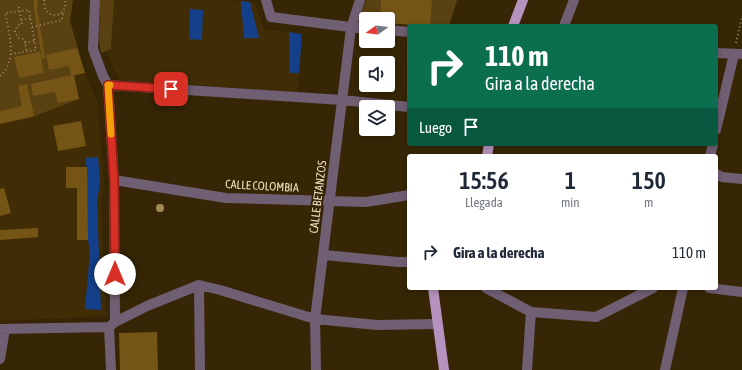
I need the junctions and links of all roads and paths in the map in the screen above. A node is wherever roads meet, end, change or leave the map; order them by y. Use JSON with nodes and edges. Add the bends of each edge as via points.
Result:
{"nodes":[{"id":1,"x":44,"y":0,"type":"edge"},
{"id":2,"x":65,"y":0,"type":"edge"},
{"id":3,"x":95,"y":0,"type":"edge"},
{"id":4,"x":266,"y":0,"type":"edge"},
{"id":5,"x":360,"y":0,"type":"edge"},
{"id":6,"x":523,"y":0,"type":"edge"},
{"id":7,"x":574,"y":0,"type":"edge"},
{"id":8,"x":19,"y":7,"type":"dead end"},
{"id":9,"x":19,"y":11,"type":"junction"},
{"id":10,"x":64,"y":11,"type":"junction"},
{"id":11,"x":742,"y":17,"type":"edge"},
{"id":12,"x":30,"y":18,"type":"junction"},
{"id":13,"x":21,"y":20,"type":"junction"},
{"id":14,"x":513,"y":24,"type":"edge"},
{"id":15,"x":565,"y":24,"type":"edge"},
{"id":16,"x":32,"y":27,"type":"junction"},
{"id":17,"x":351,"y":28,"type":"junction"},
{"id":18,"x":359,"y":29,"type":"edge"},
{"id":19,"x":395,"y":31,"type":"edge"},
{"id":20,"x":407,"y":32,"type":"edge"},
{"id":21,"x":34,"y":41,"type":"junction"},
{"id":22,"x":25,"y":43,"type":"junction"},
{"id":23,"x":27,"y":52,"type":"junction"},
{"id":24,"x":718,"y":53,"type":"edge"},
{"id":25,"x":11,"y":54,"type":"junction"},
{"id":26,"x":738,"y":54,"type":"edge"},
{"id":27,"x":0,"y":76,"type":"edge"},
{"id":28,"x":108,"y":85,"type":"junction"},
{"id":29,"x":342,"y":100,"type":"junction"},
{"id":30,"x":407,"y":107,"type":"edge"},
{"id":31,"x":718,"y":123,"type":"edge"},
{"id":32,"x":718,"y":175,"type":"edge"},
{"id":33,"x":742,"y":179,"type":"edge"},
{"id":34,"x":114,"y":180,"type":"junction"},
{"id":35,"x":407,"y":195,"type":"edge"},
{"id":36,"x":330,"y":202,"type":"junction"},
{"id":37,"x":324,"y":255,"type":"junction"},
{"id":38,"x":407,"y":262,"type":"edge"},
{"id":39,"x":199,"y":285,"type":"junction"},
{"id":40,"x":718,"y":289,"type":"edge"},
{"id":41,"x":432,"y":290,"type":"edge"},
{"id":42,"x":490,"y":290,"type":"edge"},
{"id":43,"x":649,"y":290,"type":"edge"},
{"id":44,"x":683,"y":290,"type":"edge"},
{"id":45,"x":742,"y":292,"type":"edge"},
{"id":46,"x":531,"y":312,"type":"junction"},
{"id":47,"x":315,"y":319,"type":"junction"},
{"id":48,"x":112,"y":324,"type":"junction"},
{"id":49,"x":437,"y":324,"type":"junction"},
{"id":50,"x":3,"y":329,"type":"edge"},
{"id":51,"x":0,"y":359,"type":"edge"},
{"id":52,"x":111,"y":370,"type":"edge"},
{"id":53,"x":200,"y":370,"type":"edge"},
{"id":54,"x":316,"y":370,"type":"edge"},
{"id":55,"x":444,"y":370,"type":"edge"},
{"id":56,"x":527,"y":370,"type":"edge"},
{"id":57,"x":665,"y":370,"type":"edge"}],
"edges":[{"from":1,"to":10,"type":"path","via":[[44,9],[50,14],[57,15]]},
{"from":2,"to":10,"type":"path"},
{"from":3,"to":28,"type":"street","via":[[93,49]]},
{"from":4,"to":17,"type":"street","via":[[271,17]]},
{"from":5,"to":17,"type":"street","name":"CALLE BETANZOS"},
{"from":6,"to":14,"type":"main road"},
{"from":7,"to":15,"type":"street"},
{"from":8,"to":9,"type":"path"},
{"from":9,"to":12,"type":"path","via":[[29,10]]},
{"from":9,"to":13,"type":"path"},
{"from":9,"to":25,"type":"path","via":[[5,13]]},
{"from":10,"to":16,"type":"path","via":[[62,20]]},
{"from":11,"to":26,"type":"path"},
{"from":12,"to":13,"type":"path"},
{"from":12,"to":16,"type":"path"},
{"from":13,"to":22,"type":"path","via":[[22,24],[18,25],[15,31],[18,38],[24,39]]},
{"from":16,"to":21,"type":"path"},
{"from":17,"to":18,"type":"street"},
{"from":17,"to":29,"type":"street","name":"CALLE BETANZOS"},
{"from":19,"to":20,"type":"street"},
{"from":21,"to":22,"type":"path"},
{"from":21,"to":23,"type":"path","via":[[36,50]]},
{"from":22,"to":23,"type":"path"},
{"from":23,"to":25,"type":"path"},
{"from":24,"to":26,"type":"street"},
{"from":25,"to":27,"type":"path","via":[[9,63]]},
{"from":26,"to":31,"type":"street"},
{"from":28,"to":29,"type":"street"},
{"from":28,"to":34,"type":"street"},
{"from":29,"to":30,"type":"street"},
{"from":29,"to":36,"type":"street","name":"CALLE BETANZOS"},
{"from":32,"to":33,"type":"street"},
{"from":34,"to":36,"type":"street","name":"CALLE COLOMBIA","via":[[226,198]]},
{"from":34,"to":48,"type":"street"},
{"from":35,"to":36,"type":"street","name":"CALLE COLOMBIA","via":[[366,202]]},
{"from":36,"to":37,"type":"street","name":"CALLE BETANZOS"},
{"from":37,"to":38,"type":"street"},
{"from":37,"to":47,"type":"street","name":"CALLE BETANZOS"},
{"from":39,"to":47,"type":"street"},
{"from":39,"to":48,"type":"street","via":[[147,306]]},
{"from":39,"to":53,"type":"street"},
{"from":40,"to":45,"type":"street"},
{"from":41,"to":49,"type":"main road"},
{"from":42,"to":46,"type":"street"},
{"from":43,"to":46,"type":"street","via":[[596,317]]},
{"from":44,"to":57,"type":"street"},
{"from":46,"to":56,"type":"street"},
{"from":47,"to":49,"type":"street","via":[[377,325]]},
{"from":47,"to":54,"type":"street","name":"CALLE BETANZOS"},
{"from":48,"to":50,"type":"street"},
{"from":48,"to":52,"type":"street"},
{"from":49,"to":55,"type":"main road"},
{"from":50,"to":51,"type":"street"}]}
